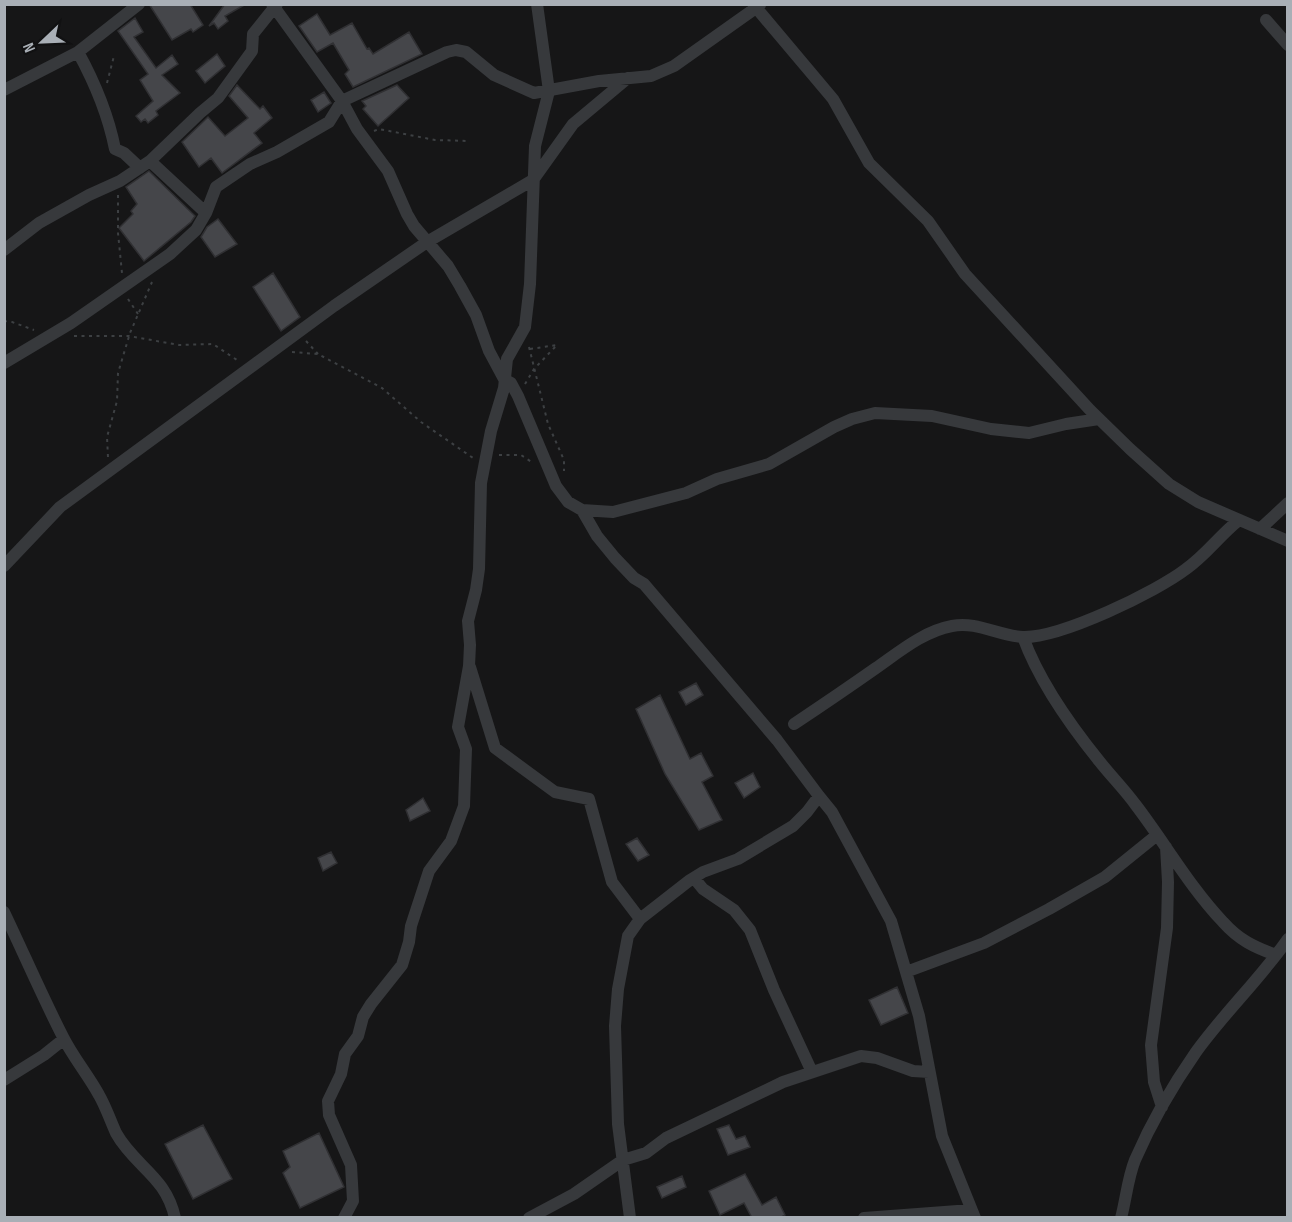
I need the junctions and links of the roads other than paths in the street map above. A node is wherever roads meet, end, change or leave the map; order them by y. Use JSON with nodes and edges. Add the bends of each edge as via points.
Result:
{"nodes":[{"id":1,"x":139,"y":4,"type":"edge"},
{"id":2,"x":537,"y":4,"type":"edge"},
{"id":3,"x":274,"y":5,"type":"edge"},
{"id":4,"x":756,"y":5,"type":"edge"},
{"id":5,"x":1266,"y":20,"type":"dead end"},
{"id":6,"x":1287,"y":45,"type":"edge"},
{"id":7,"x":78,"y":52,"type":"junction"},
{"id":8,"x":628,"y":78,"type":"junction"},
{"id":9,"x":4,"y":90,"type":"edge"},
{"id":10,"x":549,"y":91,"type":"junction"},
{"id":11,"x":342,"y":101,"type":"junction"},
{"id":12,"x":145,"y":164,"type":"junction"},
{"id":13,"x":533,"y":180,"type":"junction"},
{"id":14,"x":206,"y":213,"type":"junction"},
{"id":15,"x":427,"y":242,"type":"junction"},
{"id":16,"x":4,"y":250,"type":"edge"},
{"id":17,"x":4,"y":363,"type":"edge"},
{"id":18,"x":504,"y":379,"type":"junction"},
{"id":19,"x":1099,"y":419,"type":"junction"},
{"id":20,"x":1287,"y":503,"type":"edge"},
{"id":21,"x":582,"y":510,"type":"junction"},
{"id":22,"x":1239,"y":519,"type":"junction"},
{"id":23,"x":1260,"y":529,"type":"junction"},
{"id":24,"x":1287,"y":541,"type":"edge"},
{"id":25,"x":4,"y":566,"type":"edge"},
{"id":26,"x":1023,"y":637,"type":"junction"},
{"id":27,"x":469,"y":666,"type":"junction"},
{"id":28,"x":794,"y":724,"type":"dead end"},
{"id":29,"x":819,"y":796,"type":"junction"},
{"id":30,"x":1157,"y":835,"type":"junction"},
{"id":31,"x":1166,"y":847,"type":"junction"},
{"id":32,"x":694,"y":878,"type":"junction"},
{"id":33,"x":4,"y":912,"type":"edge"},
{"id":34,"x":640,"y":919,"type":"junction"},
{"id":35,"x":1287,"y":939,"type":"edge"},
{"id":36,"x":1276,"y":955,"type":"junction"},
{"id":37,"x":906,"y":972,"type":"junction"},
{"id":38,"x":64,"y":1039,"type":"junction"},
{"id":39,"x":812,"y":1072,"type":"junction"},
{"id":40,"x":929,"y":1072,"type":"junction"},
{"id":41,"x":4,"y":1080,"type":"edge"},
{"id":42,"x":1162,"y":1107,"type":"junction"},
{"id":43,"x":623,"y":1160,"type":"junction"},
{"id":44,"x":973,"y":1214,"type":"edge"},
{"id":45,"x":175,"y":1218,"type":"edge"},
{"id":46,"x":344,"y":1218,"type":"edge"},
{"id":47,"x":529,"y":1218,"type":"edge"},
{"id":48,"x":630,"y":1218,"type":"edge"},
{"id":49,"x":864,"y":1218,"type":"edge"},
{"id":50,"x":1121,"y":1218,"type":"edge"}],
"edges":[{"from":1,"to":7,"type":"street"},
{"from":2,"to":10,"type":"street"},
{"from":3,"to":11,"type":"street"},
{"from":3,"to":12,"type":"street","via":[[253,34],[252,51],[218,98]]},
{"from":4,"to":8,"type":"street","via":[[674,66],[651,76]]},
{"from":4,"to":19,"type":"street","via":[[833,99],[869,164],[928,221],[964,274]]},
{"from":5,"to":6,"type":"street"},
{"from":7,"to":9,"type":"street"},
{"from":7,"to":12,"type":"street","via":[[110,122],[115,149]]},
{"from":8,"to":10,"type":"street"},
{"from":8,"to":13,"type":"street","via":[[573,124]]},
{"from":10,"to":11,"type":"street","via":[[534,93],[510,83],[466,52],[456,50]]},
{"from":10,"to":13,"type":"street","via":[[535,146]]},
{"from":11,"to":14,"type":"street","via":[[329,122],[216,187]]},
{"from":11,"to":15,"type":"street","via":[[360,134],[388,171],[407,214]]},
{"from":12,"to":14,"type":"street"},
{"from":12,"to":16,"type":"street","via":[[54,214]]},
{"from":13,"to":15,"type":"street"},
{"from":13,"to":18,"type":"street","via":[[525,327],[507,359]]},
{"from":14,"to":17,"type":"street","via":[[196,230],[159,263]]},
{"from":15,"to":18,"type":"street","via":[[460,286]]},
{"from":15,"to":25,"type":"street","via":[[60,507]]},
{"from":18,"to":21,"type":"street","via":[[518,396],[556,486]]},
{"from":18,"to":27,"type":"street","via":[[491,431],[480,505],[479,569],[468,621]]},
{"from":19,"to":21,"type":"street","via":[[1029,433],[932,416],[875,413],[834,427],[769,464],[686,493],[624,510]]},
{"from":19,"to":22,"type":"street","via":[[1169,484],[1198,502]]},
{"from":20,"to":23,"type":"street"},
{"from":21,"to":29,"type":"street","via":[[615,558],[644,584],[777,740]]},
{"from":22,"to":23,"type":"street"},
{"from":22,"to":26,"type":"street","via":[[1172,579],[1080,624]]},
{"from":23,"to":24,"type":"street"},
{"from":26,"to":28,"type":"street","via":[[974,625],[951,626],[920,638]]},
{"from":26,"to":30,"type":"street","via":[[1043,679],[1066,714]]},
{"from":27,"to":34,"type":"street","via":[[495,748],[555,792],[589,799],[612,882]]},
{"from":27,"to":46,"type":"street","via":[[458,727],[466,749],[464,806],[459,824],[429,871],[402,965],[363,1017],[328,1101],[329,1114],[351,1165],[353,1201]]},
{"from":29,"to":32,"type":"street","via":[[792,826],[738,859]]},
{"from":29,"to":37,"type":"street","via":[[891,921]]},
{"from":30,"to":31,"type":"street"},
{"from":30,"to":37,"type":"street","via":[[1105,877],[1049,909],[984,944]]},
{"from":31,"to":36,"type":"street","via":[[1223,923],[1248,945]]},
{"from":31,"to":42,"type":"street","via":[[1167,928],[1151,1044],[1154,1083]]},
{"from":32,"to":34,"type":"street"},
{"from":32,"to":39,"type":"street","via":[[734,910],[750,930]]},
{"from":33,"to":38,"type":"street"},
{"from":34,"to":43,"type":"street","via":[[628,936],[615,1026]]},
{"from":35,"to":36,"type":"street"},
{"from":36,"to":42,"type":"street","via":[[1196,1053]]},
{"from":37,"to":40,"type":"street"},
{"from":38,"to":41,"type":"street"},
{"from":38,"to":45,"type":"street","via":[[100,1096],[129,1153],[166,1192]]},
{"from":39,"to":40,"type":"street","via":[[861,1056]]},
{"from":39,"to":43,"type":"street","via":[[666,1138],[646,1153]]},
{"from":40,"to":44,"type":"street","via":[[942,1136]]},
{"from":42,"to":50,"type":"street","via":[[1134,1162]]},
{"from":43,"to":47,"type":"street","via":[[574,1194]]},
{"from":43,"to":48,"type":"street"},
{"from":44,"to":49,"type":"street"}]}
